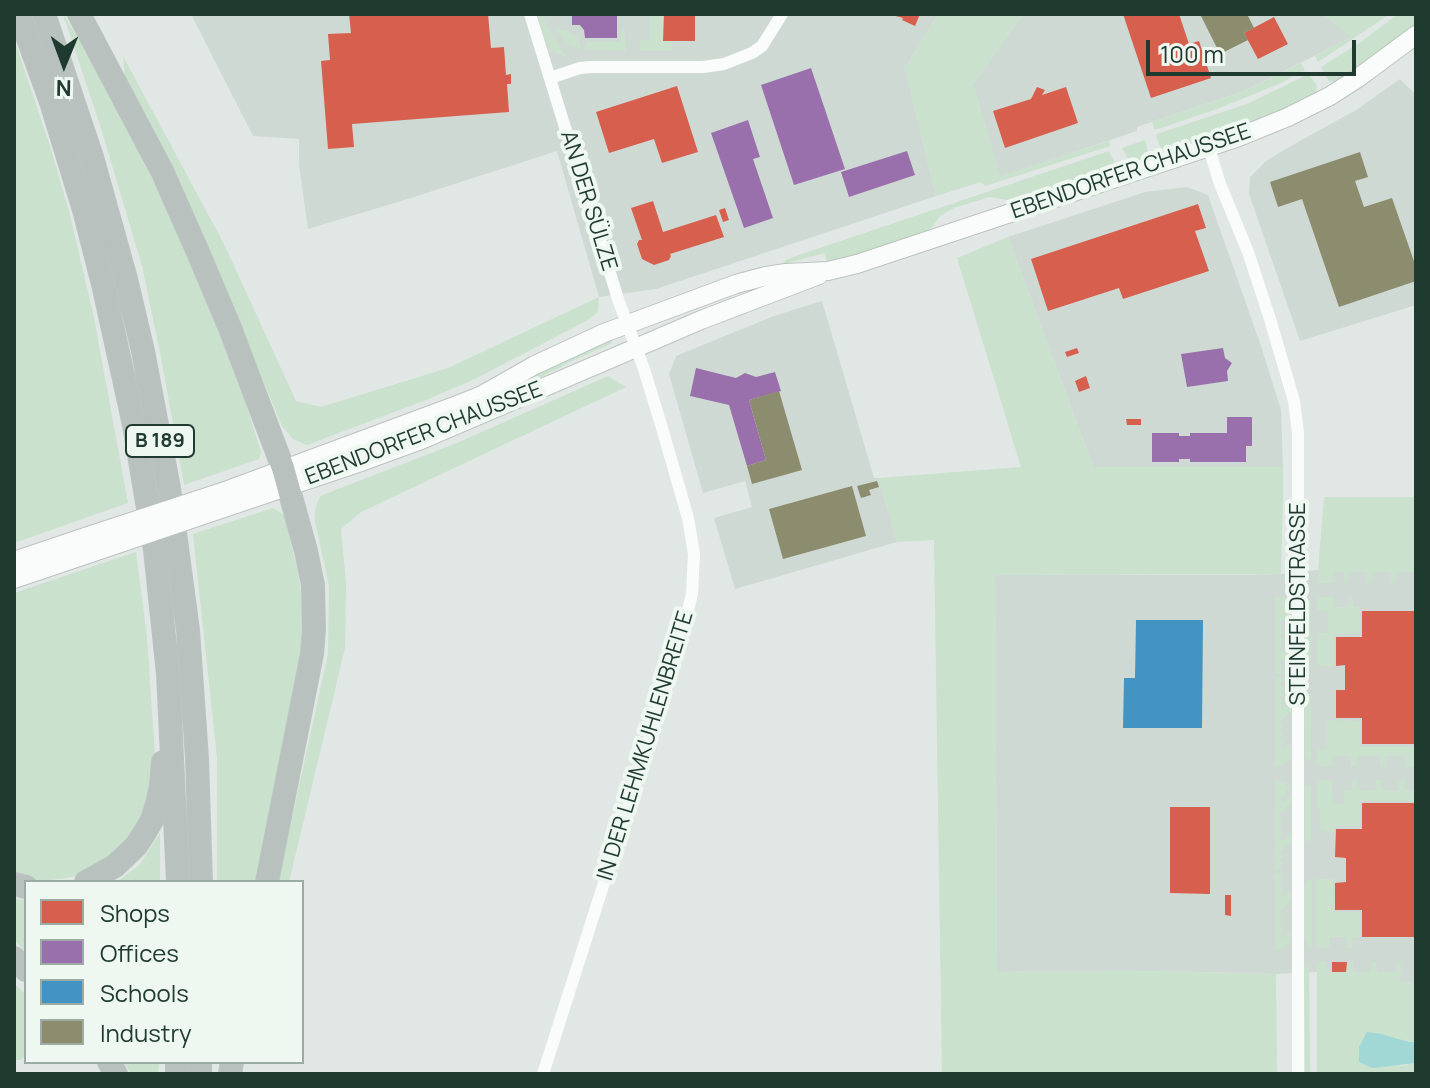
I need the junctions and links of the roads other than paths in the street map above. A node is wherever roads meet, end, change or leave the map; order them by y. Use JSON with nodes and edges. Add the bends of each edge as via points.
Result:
{"nodes":[{"id":1,"x":19,"y":14,"type":"edge"},
{"id":2,"x":44,"y":14,"type":"edge"},
{"id":3,"x":79,"y":14,"type":"edge"},
{"id":4,"x":530,"y":14,"type":"edge"},
{"id":5,"x":782,"y":14,"type":"edge"},
{"id":6,"x":1416,"y":35,"type":"edge"},
{"id":7,"x":550,"y":78,"type":"junction"},
{"id":8,"x":1209,"y":148,"type":"junction"},
{"id":9,"x":828,"y":271,"type":"junction"},
{"id":10,"x":627,"y":323,"type":"junction"},
{"id":11,"x":636,"y":347,"type":"junction"},
{"id":12,"x":286,"y":477,"type":"junction"},
{"id":13,"x":90,"y":545,"type":"junction"},
{"id":14,"x":14,"y":561,"type":"edge"},
{"id":15,"x":14,"y":579,"type":"edge"},
{"id":16,"x":168,"y":674,"type":"junction"},
{"id":17,"x":90,"y":880,"type":"edge"},
{"id":18,"x":178,"y":880,"type":"edge"},
{"id":19,"x":201,"y":880,"type":"edge"},
{"id":20,"x":267,"y":880,"type":"edge"},
{"id":21,"x":543,"y":1074,"type":"edge"},
{"id":22,"x":1298,"y":1074,"type":"edge"}],
"edges":[{"from":1,"to":16,"type":"highway","number":"B 189","via":[[51,102],[107,299],[153,536]]},
{"from":2,"to":19,"type":"highway","number":"B 189","via":[[122,265],[169,488],[188,630]]},
{"from":3,"to":12,"type":"highway","via":[[162,171],[230,328]]},
{"from":4,"to":7,"type":"street","name":"AN DER SÜLZE"},
{"from":5,"to":7,"type":"street","via":[[762,46],[724,64],[591,67]]},
{"from":6,"to":8,"type":"main road","name":"EBENDORFER CHAUSSEE","via":[[1313,105]]},
{"from":7,"to":10,"type":"street","name":"AN DER SÜLZE"},
{"from":8,"to":9,"type":"main road","name":"EBENDORFER CHAUSSEE"},
{"from":8,"to":22,"type":"street","name":"STEINFELDSTRASSE","via":[[1270,319],[1297,425]]},
{"from":9,"to":10,"type":"main road","name":"EBENDORFER CHAUSSEE","via":[[766,276]]},
{"from":9,"to":11,"type":"main road","name":"EBENDORFER CHAUSSEE"},
{"from":10,"to":11,"type":"street","name":"IN DER LEHMKUHLENBREITE"},
{"from":10,"to":12,"type":"main road","name":"EBENDORFER CHAUSSEE","via":[[482,395]]},
{"from":11,"to":12,"type":"main road","name":"EBENDORFER CHAUSSEE","via":[[421,440]]},
{"from":11,"to":21,"type":"street","name":"IN DER LEHMKUHLENBREITE","via":[[688,518],[694,554],[692,594]]},
{"from":12,"to":13,"type":"main road","name":"EBENDORFER CHAUSSEE","bridge":true},
{"from":12,"to":20,"type":"highway","via":[[313,585],[314,630]]},
{"from":13,"to":14,"type":"main road","name":"EBENDORFER CHAUSSEE"},
{"from":13,"to":15,"type":"main road","name":"EBENDORFER CHAUSSEE"},
{"from":16,"to":17,"type":"highway","via":[[159,705],[163,769],[152,820],[126,856]]},
{"from":16,"to":18,"type":"highway","number":"B 189"}]}
